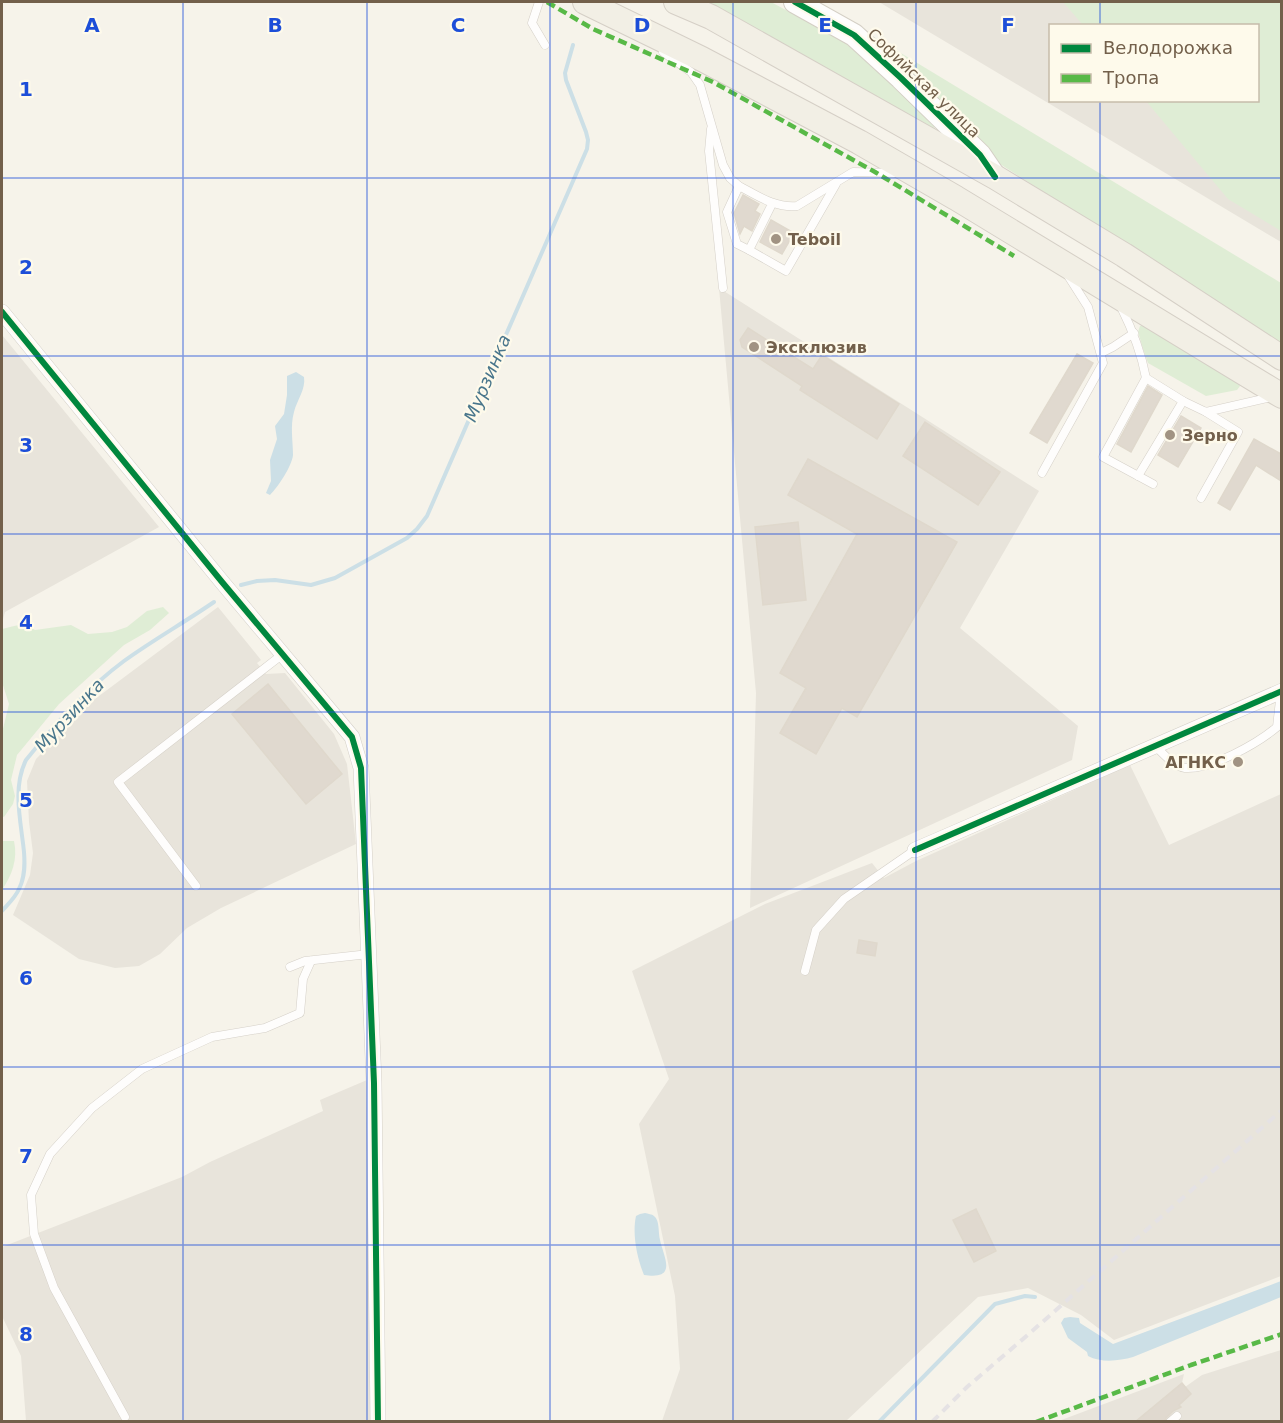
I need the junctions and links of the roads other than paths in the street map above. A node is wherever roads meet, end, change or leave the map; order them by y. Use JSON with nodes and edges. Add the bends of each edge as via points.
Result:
{"nodes":[{"id":1,"x":539,"y":2,"type":"edge"},
{"id":2,"x":585,"y":2,"type":"edge"},
{"id":3,"x":676,"y":2,"type":"edge"},
{"id":4,"x":795,"y":2,"type":"edge"},
{"id":5,"x":545,"y":45,"type":"dead end"},
{"id":6,"x":659,"y":50,"type":"dead end"},
{"id":7,"x":712,"y":125,"type":"junction"},
{"id":8,"x":914,"y":174,"type":"junction"},
{"id":9,"x":995,"y":177,"type":"junction"},
{"id":10,"x":838,"y":181,"type":"junction"},
{"id":11,"x":739,"y":186,"type":"junction"},
{"id":12,"x":772,"y":204,"type":"junction"},
{"id":13,"x":749,"y":249,"type":"junction"},
{"id":14,"x":1057,"y":260,"type":"junction"},
{"id":15,"x":723,"y":288,"type":"dead end"},
{"id":16,"x":1114,"y":295,"type":"junction"},
{"id":17,"x":2,"y":312,"type":"edge"},
{"id":18,"x":1134,"y":333,"type":"junction"},
{"id":19,"x":1101,"y":354,"type":"junction"},
{"id":20,"x":1281,"y":358,"type":"edge"},
{"id":21,"x":1146,"y":378,"type":"junction"},
{"id":22,"x":1281,"y":396,"type":"edge"},
{"id":23,"x":1183,"y":401,"type":"junction"},
{"id":24,"x":1206,"y":412,"type":"junction"},
{"id":25,"x":1042,"y":473,"type":"dead end"},
{"id":26,"x":1138,"y":476,"type":"junction"},
{"id":27,"x":1153,"y":484,"type":"dead end"},
{"id":28,"x":1201,"y":498,"type":"dead end"},
{"id":29,"x":283,"y":654,"type":"junction"},
{"id":30,"x":1281,"y":691,"type":"edge"},
{"id":31,"x":1155,"y":746,"type":"junction"},
{"id":32,"x":915,"y":850,"type":"joint"},
{"id":33,"x":196,"y":886,"type":"dead end"},
{"id":34,"x":369,"y":954,"type":"junction"},
{"id":35,"x":310,"y":961,"type":"junction"},
{"id":36,"x":290,"y":967,"type":"dead end"},
{"id":37,"x":805,"y":970,"type":"dead end"},
{"id":38,"x":125,"y":1417,"type":"dead end"},
{"id":39,"x":378,"y":1422,"type":"edge"}],
"edges":[{"from":1,"to":5,"type":"lane","via":[[532,23]]},
{"from":2,"to":8,"type":"main road","via":[[646,37],[702,59]]},
{"from":3,"to":9,"type":"main road","name":"Софийская улица","via":[[711,17]]},
{"from":4,"to":9,"type":"street","name":"Софийская улица","via":[[854,35],[980,155]]},
{"from":6,"to":7,"type":"lane","via":[[691,72],[700,85]]},
{"from":7,"to":11,"type":"lane","via":[[723,165]]},
{"from":7,"to":15,"type":"lane","via":[[709,151]]},
{"from":8,"to":10,"type":"lane","via":[[853,172]]},
{"from":8,"to":14,"type":"main road"},
{"from":9,"to":20,"type":"main road","name":"Софийская улица","via":[[1124,255]]},
{"from":10,"to":12,"type":"lane","via":[[797,206]]},
{"from":10,"to":13,"type":"lane","via":[[786,271]]},
{"from":11,"to":12,"type":"lane"},
{"from":11,"to":13,"type":"lane","via":[[727,212],[736,244]]},
{"from":12,"to":13,"type":"lane"},
{"from":14,"to":16,"type":"main road"},
{"from":14,"to":19,"type":"lane","via":[[1088,307]]},
{"from":16,"to":18,"type":"lane"},
{"from":16,"to":22,"type":"main road"},
{"from":17,"to":29,"type":"street"},
{"from":18,"to":19,"type":"lane"},
{"from":18,"to":21,"type":"lane"},
{"from":19,"to":25,"type":"lane","via":[[1104,363]]},
{"from":21,"to":23,"type":"lane"},
{"from":21,"to":26,"type":"lane","via":[[1103,457]]},
{"from":22,"to":24,"type":"lane"},
{"from":23,"to":24,"type":"lane"},
{"from":23,"to":26,"type":"lane"},
{"from":24,"to":28,"type":"lane","via":[[1238,432]]},
{"from":26,"to":27,"type":"lane"},
{"from":29,"to":33,"type":"lane","via":[[118,782]]},
{"from":29,"to":34,"type":"street","via":[[352,737],[361,768]]},
{"from":30,"to":31,"type":"street"},
{"from":30,"to":31,"type":"lane","via":[[1277,727],[1233,754],[1206,765],[1183,768]]},
{"from":31,"to":32,"type":"street"},
{"from":32,"to":37,"type":"lane","via":[[844,899],[830,914],[816,930]]},
{"from":34,"to":35,"type":"lane"},
{"from":34,"to":39,"type":"street","via":[[375,1083]]},
{"from":35,"to":36,"type":"lane"},
{"from":35,"to":38,"type":"lane","via":[[303,979],[300,1013],[265,1028],[212,1037],[142,1068],[92,1108],[51,1154],[31,1195],[34,1234],[54,1288]]}]}
